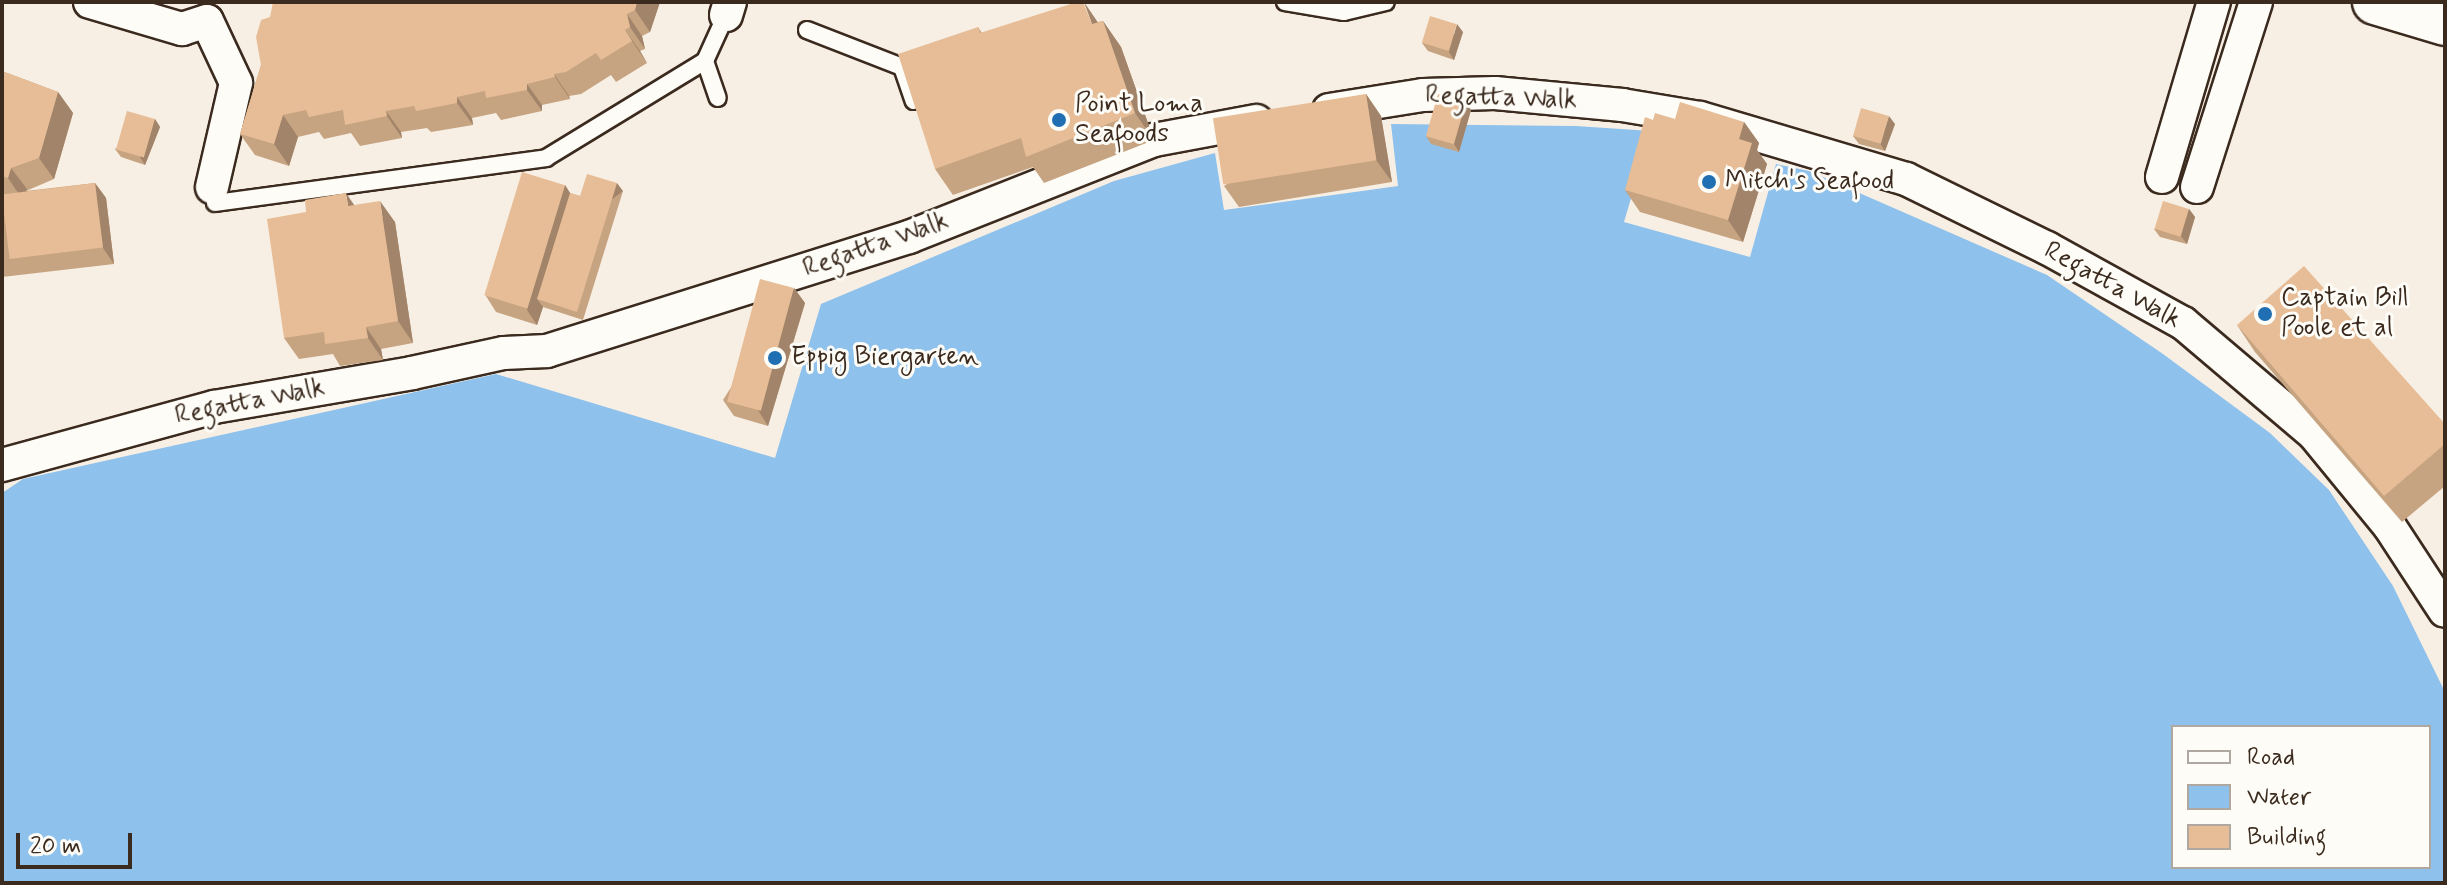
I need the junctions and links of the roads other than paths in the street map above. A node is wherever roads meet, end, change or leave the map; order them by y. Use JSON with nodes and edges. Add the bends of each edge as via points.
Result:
{"nodes":[{"id":1,"x":90,"y":2,"type":"edge"},
{"id":2,"x":1285,"y":2,"type":"edge"},
{"id":3,"x":1386,"y":2,"type":"edge"},
{"id":4,"x":2214,"y":2,"type":"edge"},
{"id":5,"x":2256,"y":2,"type":"edge"},
{"id":6,"x":2375,"y":2,"type":"edge"},
{"id":7,"x":728,"y":8,"type":"edge"},
{"id":8,"x":216,"y":11,"type":"edge"},
{"id":9,"x":2445,"y":23,"type":"edge"},
{"id":10,"x":807,"y":30,"type":"dead end"},
{"id":11,"x":705,"y":61,"type":"junction"},
{"id":12,"x":718,"y":98,"type":"dead end"},
{"id":13,"x":917,"y":111,"type":"edge"},
{"id":14,"x":2162,"y":177,"type":"dead end"},
{"id":15,"x":2197,"y":187,"type":"dead end"},
{"id":16,"x":214,"y":195,"type":"joint"},
{"id":17,"x":2,"y":465,"type":"edge"},
{"id":18,"x":2445,"y":611,"type":"edge"}],
"edges":[{"from":1,"to":8,"type":"street","via":[[182,29]]},
{"from":2,"to":3,"type":"lane","via":[[1344,12]]},
{"from":4,"to":14,"type":"street"},
{"from":5,"to":15,"type":"street"},
{"from":6,"to":9,"type":"main road"},
{"from":7,"to":11,"type":"lane"},
{"from":8,"to":16,"type":"street","via":[[236,83]]},
{"from":10,"to":13,"type":"lane","via":[[902,67]]},
{"from":11,"to":12,"type":"lane"},
{"from":11,"to":16,"type":"lane","via":[[546,158]]},
{"from":17,"to":18,"type":"street","name":"Regatta Walk","via":[[214,407],[504,353],[547,351],[909,237],[1154,140],[1423,95],[1495,93],[1700,118],[1906,179],[2047,248],[2183,323],[2314,434],[2390,527]]}]}
